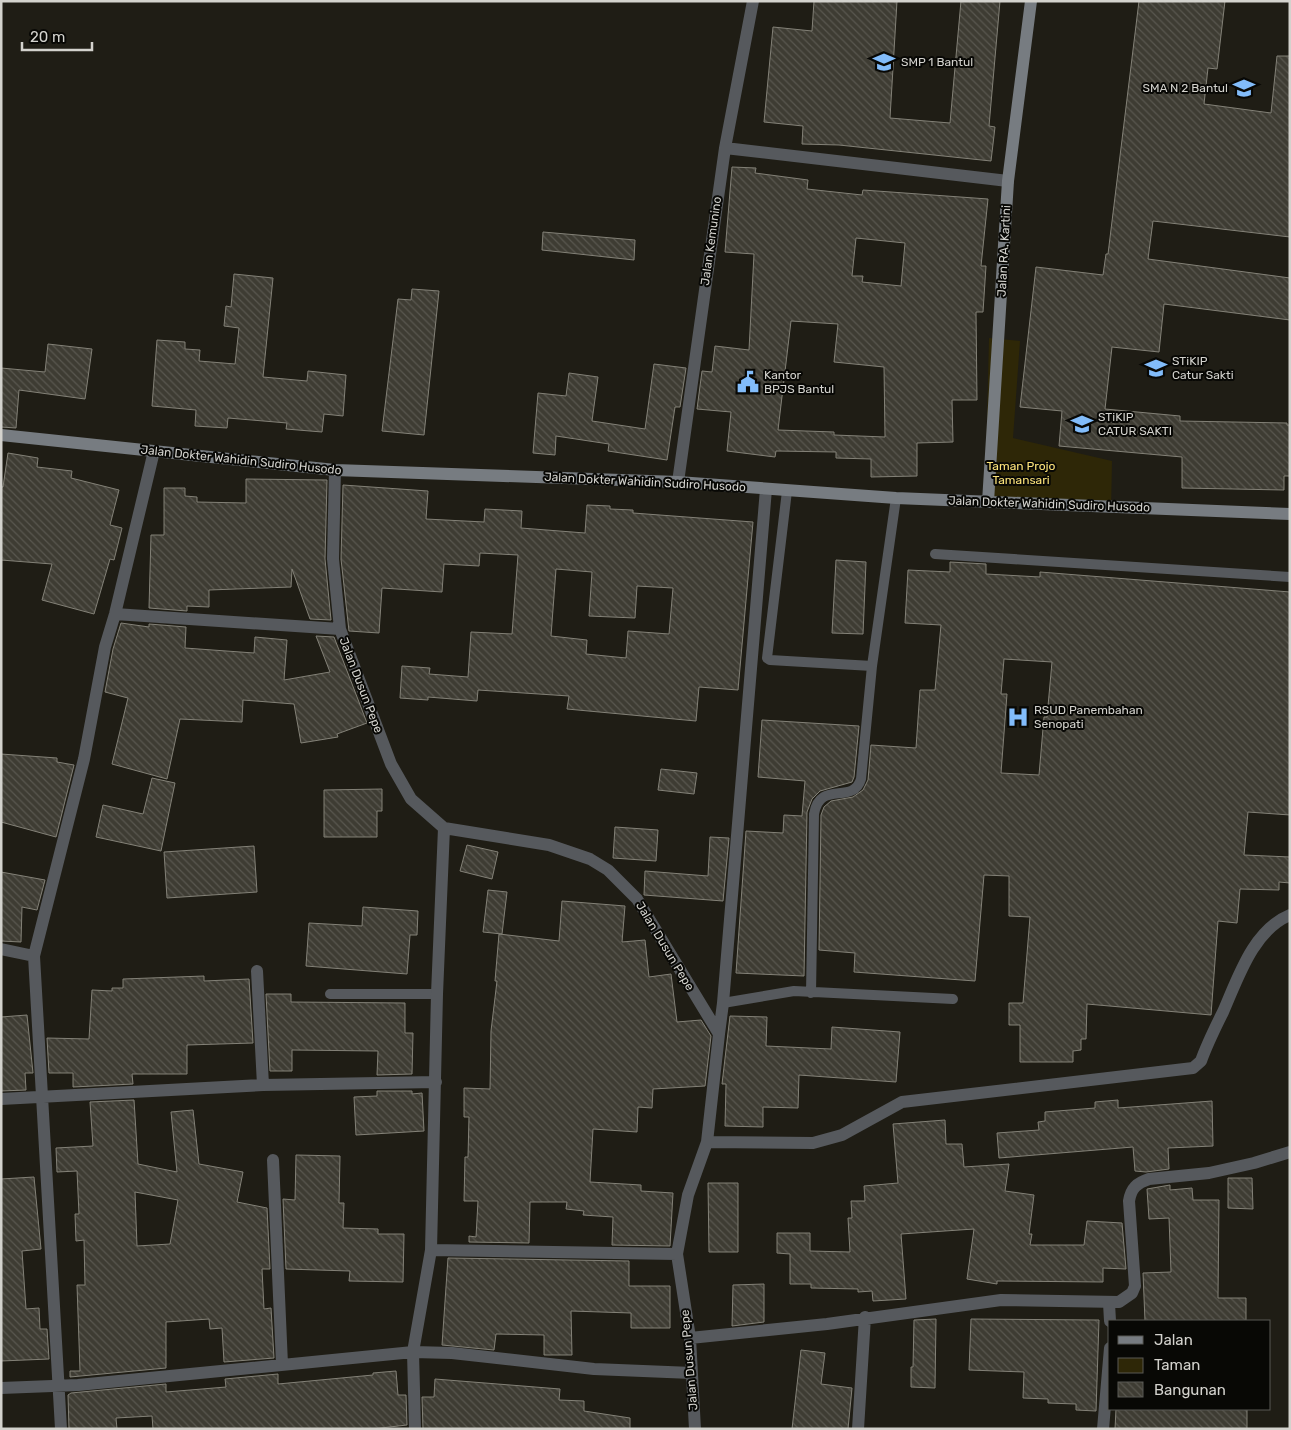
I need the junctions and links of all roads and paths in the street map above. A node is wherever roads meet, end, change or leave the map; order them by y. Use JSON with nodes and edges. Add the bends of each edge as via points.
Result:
{"nodes":[{"id":1,"x":753,"y":1,"type":"edge"},
{"id":2,"x":1031,"y":1,"type":"edge"},
{"id":3,"x":725,"y":148,"type":"junction"},
{"id":4,"x":1008,"y":181,"type":"junction"},
{"id":5,"x":1,"y":435,"type":"edge"},
{"id":6,"x":154,"y":451,"type":"junction"},
{"id":7,"x":335,"y":470,"type":"junction"},
{"id":8,"x":678,"y":482,"type":"junction"},
{"id":9,"x":766,"y":489,"type":"junction"},
{"id":10,"x":787,"y":491,"type":"junction"},
{"id":11,"x":896,"y":498,"type":"junction"},
{"id":12,"x":988,"y":502,"type":"junction"},
{"id":13,"x":1290,"y":514,"type":"edge"},
{"id":14,"x":935,"y":554,"type":"dead end"},
{"id":15,"x":1290,"y":577,"type":"edge"},
{"id":16,"x":115,"y":614,"type":"junction"},
{"id":17,"x":340,"y":629,"type":"junction"},
{"id":18,"x":872,"y":666,"type":"junction"},
{"id":19,"x":444,"y":828,"type":"junction"},
{"id":20,"x":1290,"y":915,"type":"edge"},
{"id":21,"x":1,"y":949,"type":"edge"},
{"id":22,"x":34,"y":956,"type":"junction"},
{"id":23,"x":257,"y":971,"type":"dead end"},
{"id":24,"x":811,"y":993,"type":"junction"},
{"id":25,"x":330,"y":994,"type":"dead end"},
{"id":26,"x":437,"y":994,"type":"junction"},
{"id":27,"x":953,"y":999,"type":"dead end"},
{"id":28,"x":723,"y":1003,"type":"junction"},
{"id":29,"x":719,"y":1034,"type":"junction"},
{"id":30,"x":436,"y":1082,"type":"junction"},
{"id":31,"x":263,"y":1085,"type":"junction"},
{"id":32,"x":42,"y":1098,"type":"junction"},
{"id":33,"x":1,"y":1099,"type":"edge"},
{"id":34,"x":707,"y":1142,"type":"junction"},
{"id":35,"x":1290,"y":1152,"type":"edge"},
{"id":36,"x":272,"y":1160,"type":"dead end"},
{"id":37,"x":432,"y":1250,"type":"junction"},
{"id":38,"x":677,"y":1254,"type":"junction"},
{"id":39,"x":1109,"y":1303,"type":"junction"},
{"id":40,"x":865,"y":1318,"type":"junction"},
{"id":41,"x":1110,"y":1320,"type":"edge"},
{"id":42,"x":690,"y":1338,"type":"junction"},
{"id":43,"x":413,"y":1352,"type":"junction"},
{"id":44,"x":282,"y":1364,"type":"junction"},
{"id":45,"x":692,"y":1374,"type":"junction"},
{"id":46,"x":1108,"y":1375,"type":"edge"},
{"id":47,"x":59,"y":1385,"type":"junction"},
{"id":48,"x":1,"y":1388,"type":"edge"},
{"id":49,"x":61,"y":1429,"type":"edge"},
{"id":50,"x":415,"y":1429,"type":"edge"},
{"id":51,"x":695,"y":1429,"type":"edge"},
{"id":52,"x":858,"y":1429,"type":"edge"},
{"id":53,"x":1104,"y":1429,"type":"edge"}],
"edges":[{"from":1,"to":3,"type":"street","name":"Jalan Kemunino"},
{"from":2,"to":4,"type":"main road","name":"Jalan RA. Kartini"},
{"from":3,"to":4,"type":"street"},
{"from":3,"to":8,"type":"street","name":"Jalan Kemunino"},
{"from":4,"to":12,"type":"main road","name":"Jalan RA. Kartini"},
{"from":5,"to":6,"type":"main road","name":"Jalan Dokter Wahidin Sudiro Husodo"},
{"from":6,"to":7,"type":"main road","name":"Jalan Dokter Wahidin Sudiro Husodo"},
{"from":6,"to":16,"type":"street"},
{"from":7,"to":8,"type":"main road","name":"Jalan Dokter Wahidin Sudiro Husodo"},
{"from":7,"to":17,"type":"street","name":"Jalan Dusun Pepe","via":[[333,559]]},
{"from":8,"to":9,"type":"main road","name":"Jalan Dokter Wahidin Sudiro Husodo"},
{"from":9,"to":10,"type":"main road","name":"Jalan Dokter Wahidin Sudiro Husodo"},
{"from":9,"to":28,"type":"street"},
{"from":10,"to":11,"type":"main road","name":"Jalan Dokter Wahidin Sudiro Husodo"},
{"from":10,"to":18,"type":"lane","via":[[767,658]]},
{"from":11,"to":12,"type":"main road","name":"Jalan Dokter Wahidin Sudiro Husodo"},
{"from":11,"to":18,"type":"lane"},
{"from":12,"to":13,"type":"main road","name":"Jalan Dokter Wahidin Sudiro Husodo"},
{"from":14,"to":15,"type":"lane"},
{"from":16,"to":17,"type":"street"},
{"from":16,"to":22,"type":"street","via":[[105,647],[84,759]]},
{"from":17,"to":19,"type":"street","name":"Jalan Dusun Pepe","via":[[391,764],[411,799]]},
{"from":18,"to":24,"type":"lane","via":[[859,786],[848,792],[823,796],[816,803]]},
{"from":19,"to":26,"type":"street"},
{"from":19,"to":29,"type":"street","name":"Jalan Dusun Pepe","via":[[549,845],[590,859],[608,870],[637,899]]},
{"from":20,"to":34,"type":"street","via":[[1282,918],[1262,937],[1247,959],[1201,1061],[1193,1068],[902,1102],[842,1135],[813,1143]]},
{"from":21,"to":22,"type":"street"},
{"from":22,"to":32,"type":"street"},
{"from":23,"to":31,"type":"street"},
{"from":24,"to":27,"type":"lane"},
{"from":24,"to":28,"type":"lane","via":[[778,993]]},
{"from":25,"to":26,"type":"lane"},
{"from":26,"to":30,"type":"street"},
{"from":28,"to":29,"type":"street"},
{"from":29,"to":34,"type":"street","name":"Jalan Dusun Pepe"},
{"from":30,"to":31,"type":"street"},
{"from":30,"to":37,"type":"street"},
{"from":31,"to":32,"type":"street"},
{"from":32,"to":33,"type":"street"},
{"from":32,"to":47,"type":"street"},
{"from":34,"to":38,"type":"street","name":"Jalan Dusun Pepe","via":[[688,1195]]},
{"from":35,"to":39,"type":"street","via":[[1231,1169],[1139,1182],[1130,1194],[1135,1286],[1126,1299]]},
{"from":36,"to":44,"type":"street"},
{"from":37,"to":38,"type":"street"},
{"from":37,"to":43,"type":"street"},
{"from":38,"to":42,"type":"street","name":"Jalan Dusun Pepe"},
{"from":39,"to":40,"type":"street","via":[[1001,1300]]},
{"from":39,"to":41,"type":"street"},
{"from":40,"to":42,"type":"street"},
{"from":40,"to":52,"type":"street"},
{"from":42,"to":45,"type":"street","name":"Jalan Dusun Pepe"},
{"from":43,"to":44,"type":"street"},
{"from":43,"to":45,"type":"street","via":[[452,1353],[594,1369]]},
{"from":43,"to":50,"type":"street"},
{"from":44,"to":47,"type":"street"},
{"from":45,"to":51,"type":"street","name":"Jalan Dusun Pepe"},
{"from":46,"to":53,"type":"street"},
{"from":47,"to":48,"type":"street"},
{"from":47,"to":49,"type":"street"}]}
